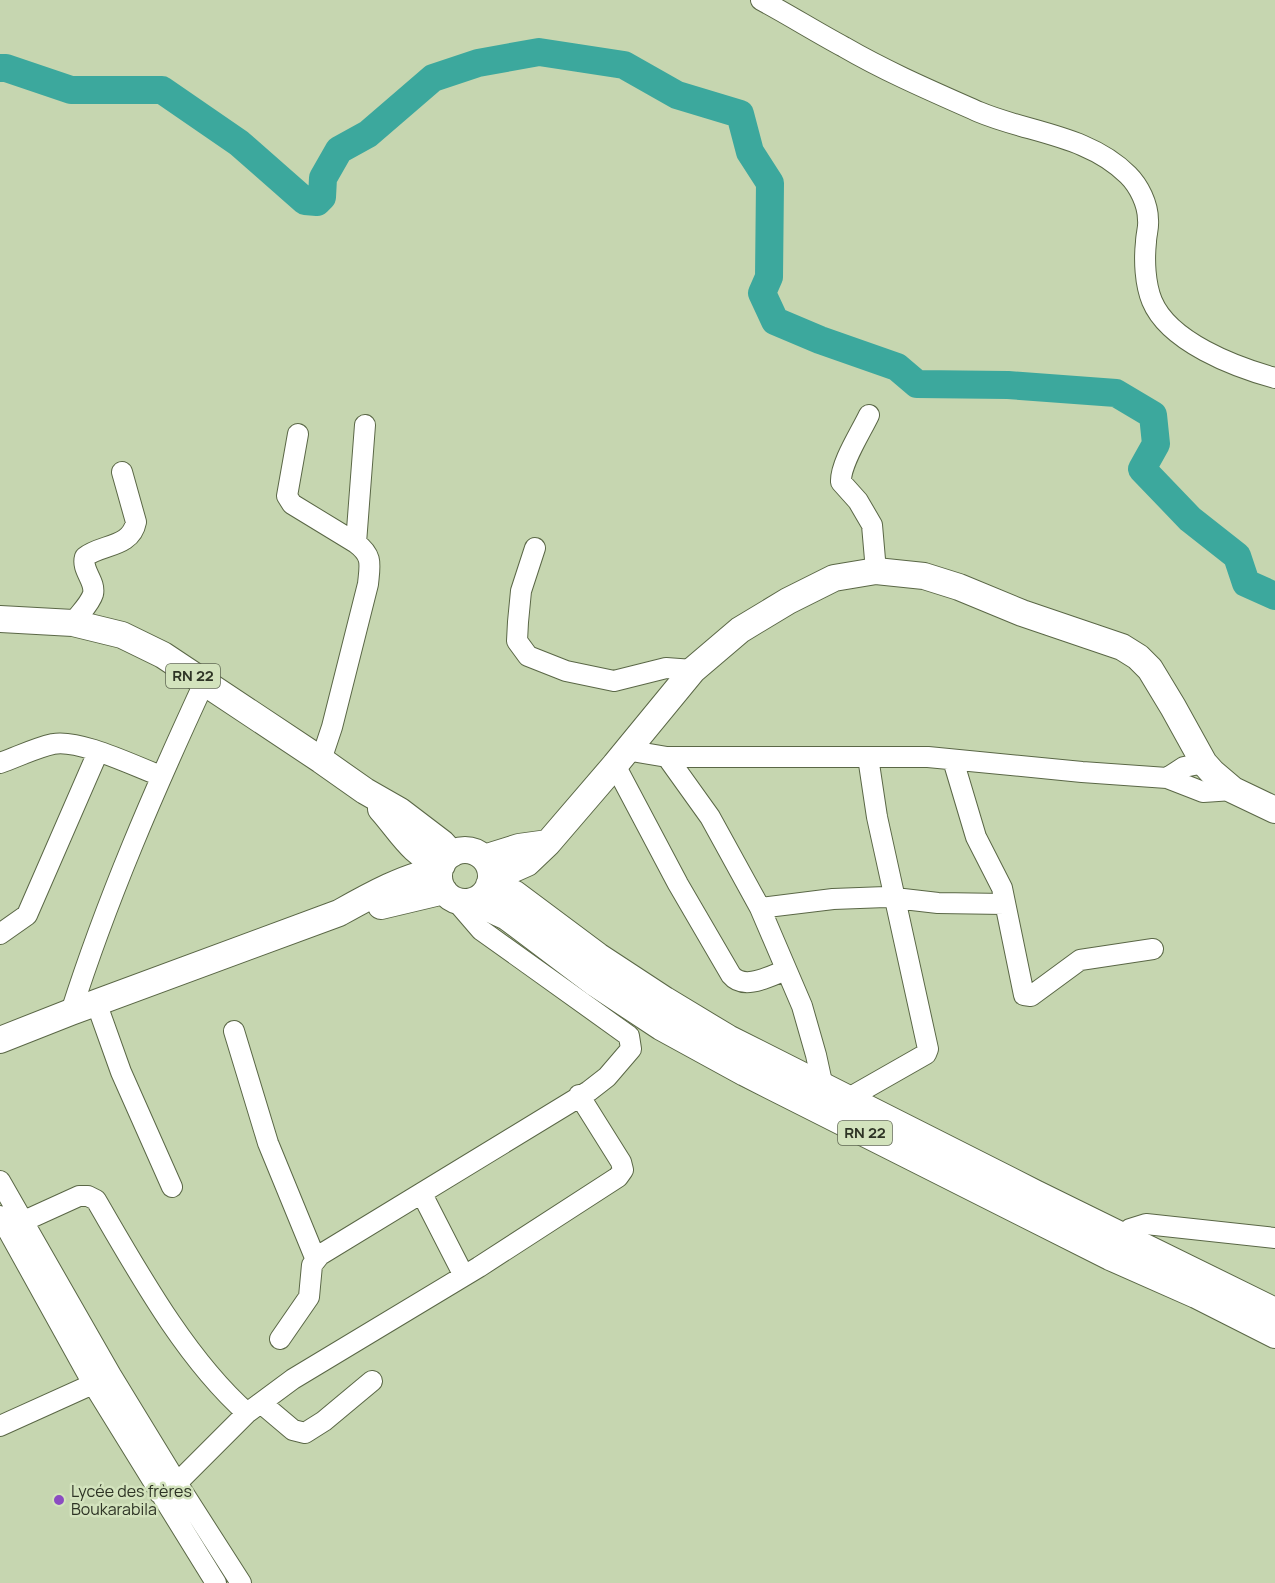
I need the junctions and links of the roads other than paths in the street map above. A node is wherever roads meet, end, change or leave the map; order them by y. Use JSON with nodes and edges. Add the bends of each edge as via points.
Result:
{"nodes":[{"id":1,"x":761,"y":0,"type":"edge"},
{"id":2,"x":1275,"y":378,"type":"edge"},
{"id":3,"x":869,"y":415,"type":"dead end"},
{"id":4,"x":365,"y":425,"type":"dead end"},
{"id":5,"x":298,"y":434,"type":"dead end"},
{"id":6,"x":122,"y":472,"type":"dead end"},
{"id":7,"x":356,"y":543,"type":"junction"},
{"id":8,"x":535,"y":548,"type":"dead end"},
{"id":9,"x":876,"y":571,"type":"junction"},
{"id":10,"x":0,"y":619,"type":"edge"},
{"id":11,"x":73,"y":622,"type":"junction"},
{"id":12,"x":693,"y":670,"type":"junction"},
{"id":13,"x":204,"y":683,"type":"junction"},
{"id":14,"x":98,"y":752,"type":"junction"},
{"id":15,"x":667,"y":756,"type":"junction"},
{"id":16,"x":868,"y":757,"type":"junction"},
{"id":17,"x":620,"y":758,"type":"junction"},
{"id":18,"x":321,"y":760,"type":"junction"},
{"id":19,"x":952,"y":760,"type":"junction"},
{"id":20,"x":1204,"y":763,"type":"junction"},
{"id":21,"x":0,"y":764,"type":"edge"},
{"id":22,"x":161,"y":776,"type":"junction"},
{"id":23,"x":1167,"y":778,"type":"junction"},
{"id":24,"x":1233,"y":790,"type":"junction"},
{"id":25,"x":1275,"y":810,"type":"edge"},
{"id":26,"x":463,"y":878,"type":"junction"},
{"id":27,"x":896,"y":898,"type":"junction"},
{"id":28,"x":1005,"y":904,"type":"junction"},
{"id":29,"x":760,"y":909,"type":"junction"},
{"id":30,"x":0,"y":934,"type":"edge"},
{"id":31,"x":555,"y":939,"type":"junction"},
{"id":32,"x":1153,"y":949,"type":"dead end"},
{"id":33,"x":786,"y":970,"type":"junction"},
{"id":34,"x":96,"y":1002,"type":"junction"},
{"id":35,"x":71,"y":1012,"type":"junction"},
{"id":36,"x":234,"y":1031,"type":"dead end"},
{"id":37,"x":0,"y":1040,"type":"edge"},
{"id":38,"x":823,"y":1087,"type":"junction"},
{"id":39,"x":579,"y":1095,"type":"junction"},
{"id":40,"x":842,"y":1109,"type":"junction"},
{"id":41,"x":0,"y":1180,"type":"edge"},
{"id":42,"x":172,"y":1187,"type":"dead end"},
{"id":43,"x":422,"y":1194,"type":"junction"},
{"id":44,"x":1030,"y":1203,"type":"junction"},
{"id":45,"x":8,"y":1225,"type":"edge"},
{"id":46,"x":1123,"y":1235,"type":"junction"},
{"id":47,"x":1275,"y":1238,"type":"edge"},
{"id":48,"x":316,"y":1260,"type":"junction"},
{"id":49,"x":464,"y":1276,"type":"junction"},
{"id":50,"x":1275,"y":1311,"type":"edge"},
{"id":51,"x":1275,"y":1335,"type":"edge"},
{"id":52,"x":280,"y":1339,"type":"dead end"},
{"id":53,"x":111,"y":1375,"type":"junction"},
{"id":54,"x":372,"y":1381,"type":"dead end"},
{"id":55,"x":93,"y":1384,"type":"junction"},
{"id":56,"x":254,"y":1408,"type":"junction"},
{"id":57,"x":2,"y":1419,"type":"edge"},
{"id":58,"x":177,"y":1483,"type":"junction"},
{"id":59,"x":159,"y":1493,"type":"junction"},
{"id":60,"x":216,"y":1583,"type":"edge"},
{"id":61,"x":241,"y":1583,"type":"edge"}],
"edges":[{"from":1,"to":2,"type":"street","via":[[928,89],[1006,122],[1064,138],[1111,160],[1136,184],[1145,201],[1146,274],[1151,300],[1162,317],[1194,346]]},
{"from":3,"to":9,"type":"street","via":[[845,464],[841,482],[872,525]]},
{"from":4,"to":7,"type":"street"},
{"from":5,"to":7,"type":"street","via":[[287,496],[292,504]]},
{"from":6,"to":11,"type":"street","via":[[135,527],[128,538],[85,557],[93,595]]},
{"from":7,"to":18,"type":"street","via":[[370,561],[368,584]]},
{"from":8,"to":12,"type":"street","via":[[521,591],[518,622],[517,641],[528,656],[566,671],[614,681],[666,668]]},
{"from":9,"to":12,"type":"main road","via":[[834,578],[788,601],[740,630]]},
{"from":9,"to":20,"type":"main road","via":[[924,576],[1122,647],[1150,669]]},
{"from":10,"to":11,"type":"main road","number":"RN 22"},
{"from":11,"to":13,"type":"main road","number":"RN 22","via":[[122,635]]},
{"from":12,"to":17,"type":"main road"},
{"from":13,"to":18,"type":"main road","number":"RN 22"},
{"from":13,"to":22,"type":"street"},
{"from":14,"to":21,"type":"street","via":[[73,744],[52,744]]},
{"from":14,"to":22,"type":"street"},
{"from":14,"to":30,"type":"street","via":[[27,915]]},
{"from":15,"to":16,"type":"street"},
{"from":15,"to":17,"type":"street"},
{"from":15,"to":29,"type":"street","via":[[710,817]]},
{"from":16,"to":19,"type":"street"},
{"from":16,"to":27,"type":"street"},
{"from":17,"to":26,"type":"main road","via":[[527,863]]},
{"from":17,"to":33,"type":"street","via":[[678,884],[730,975],[743,982]]},
{"from":18,"to":26,"type":"main road","number":"RN 22","via":[[364,791],[411,846]]},
{"from":19,"to":23,"type":"street"},
{"from":19,"to":28,"type":"street","via":[[976,837],[1002,888]]},
{"from":20,"to":23,"type":"street","via":[[1184,767]]},
{"from":20,"to":24,"type":"main road"},
{"from":22,"to":35,"type":"street","via":[[113,891]]},
{"from":23,"to":24,"type":"street","via":[[1203,792]]},
{"from":24,"to":25,"type":"main road"},
{"from":26,"to":31,"type":"main road","number":"RN 22","via":[[507,917]]},
{"from":26,"to":34,"type":"main road","via":[[422,873],[339,913]]},
{"from":26,"to":39,"type":"street","via":[[481,930],[628,1036],[631,1049],[607,1077]]},
{"from":27,"to":28,"type":"street"},
{"from":27,"to":29,"type":"street","via":[[833,900]]},
{"from":27,"to":40,"type":"street","via":[[928,1051]]},
{"from":28,"to":32,"type":"street","via":[[1024,995],[1039,992],[1080,960]]},
{"from":29,"to":33,"type":"street"},
{"from":31,"to":38,"type":"main road","number":"RN 22","via":[[728,1038]]},
{"from":31,"to":40,"type":"main road","number":"RN 22","via":[[596,984],[661,1027],[745,1073]]},
{"from":33,"to":38,"type":"street","via":[[802,1006]]},
{"from":34,"to":35,"type":"main road"},
{"from":34,"to":42,"type":"street","via":[[121,1072]]},
{"from":35,"to":37,"type":"main road"},
{"from":36,"to":48,"type":"street","via":[[268,1143]]},
{"from":38,"to":40,"type":"main road","number":"RN 22"},
{"from":39,"to":43,"type":"street"},
{"from":39,"to":49,"type":"street","via":[[621,1162],[622,1172]]},
{"from":40,"to":44,"type":"main road","number":"RN 22"},
{"from":41,"to":45,"type":"street"},
{"from":43,"to":48,"type":"street"},
{"from":43,"to":49,"type":"street"},
{"from":44,"to":46,"type":"main road","number":"RN 22"},
{"from":44,"to":51,"type":"main road","number":"RN 22","via":[[1110,1257]]},
{"from":45,"to":53,"type":"street"},
{"from":45,"to":55,"type":"street"},
{"from":45,"to":56,"type":"street","via":[[79,1196],[96,1200],[198,1360],[216,1383]]},
{"from":46,"to":47,"type":"street","via":[[1146,1224]]},
{"from":46,"to":50,"type":"main road","number":"RN 22"},
{"from":48,"to":52,"type":"street","via":[[309,1297]]},
{"from":49,"to":56,"type":"street"},
{"from":53,"to":55,"type":"street"},
{"from":53,"to":58,"type":"street"},
{"from":54,"to":56,"type":"street","via":[[305,1433]]},
{"from":55,"to":57,"type":"street"},
{"from":55,"to":59,"type":"street"},
{"from":56,"to":58,"type":"street"},
{"from":58,"to":59,"type":"street"},
{"from":58,"to":61,"type":"street"},
{"from":59,"to":60,"type":"street"}]}
